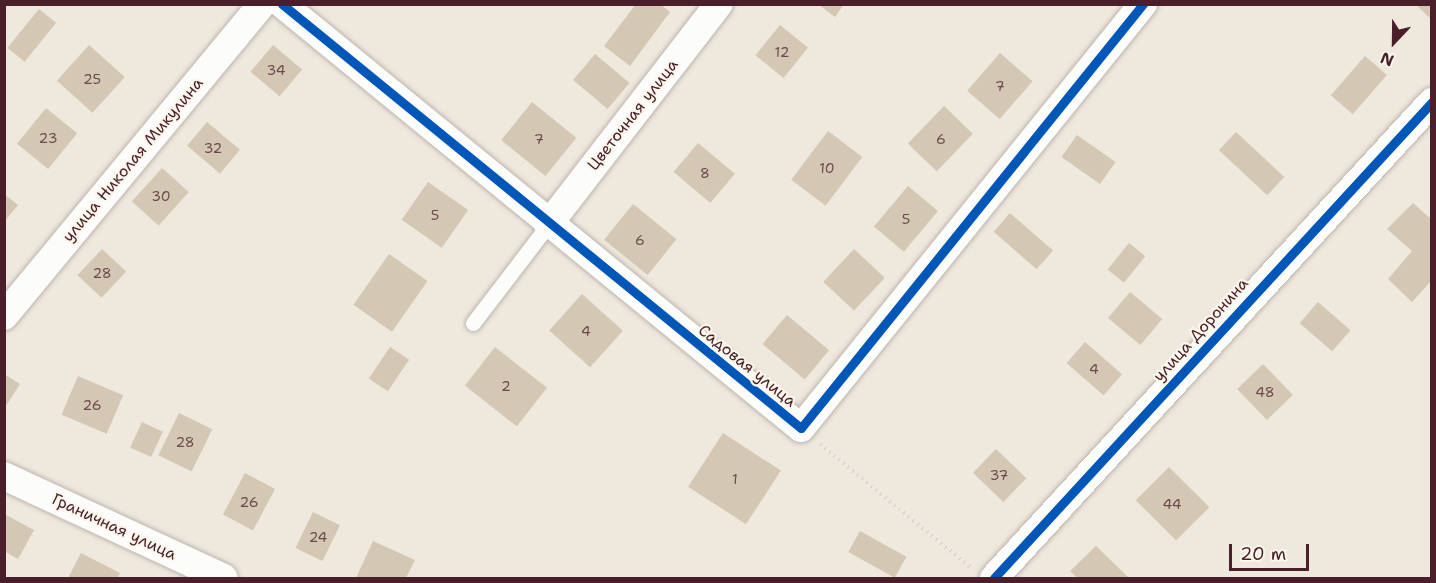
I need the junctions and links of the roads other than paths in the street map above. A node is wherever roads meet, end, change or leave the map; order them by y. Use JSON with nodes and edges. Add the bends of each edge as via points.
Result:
{"nodes":[{"id":1,"x":262,"y":4,"type":"edge"},
{"id":2,"x":282,"y":4,"type":"edge"},
{"id":3,"x":719,"y":4,"type":"edge"},
{"id":4,"x":1143,"y":4,"type":"edge"},
{"id":5,"x":1431,"y":102,"type":"edge"},
{"id":6,"x":548,"y":225,"type":"junction"},
{"id":7,"x":4,"y":316,"type":"edge"},
{"id":8,"x":473,"y":323,"type":"dead end"},
{"id":9,"x":4,"y":476,"type":"edge"},
{"id":10,"x":984,"y":575,"type":"edge"},
{"id":11,"x":224,"y":579,"type":"edge"}],
"edges":[{"from":1,"to":7,"type":"street","name":"улица Николая Микулина"},
{"from":2,"to":6,"type":"street","name":"Садовая улица"},
{"from":3,"to":6,"type":"street","name":"Цветочная улица"},
{"from":4,"to":6,"type":"street","name":"Садовая улица","via":[[801,428]]},
{"from":5,"to":10,"type":"street","name":"улица Доронина"},
{"from":6,"to":8,"type":"lane"},
{"from":9,"to":11,"type":"street","name":"Граничная улица"}]}
